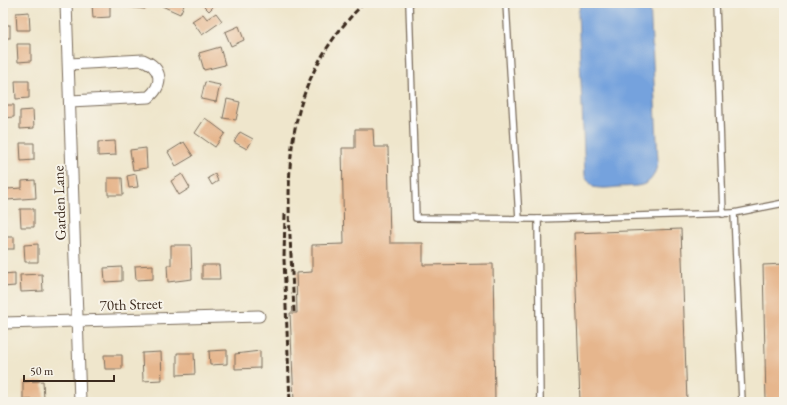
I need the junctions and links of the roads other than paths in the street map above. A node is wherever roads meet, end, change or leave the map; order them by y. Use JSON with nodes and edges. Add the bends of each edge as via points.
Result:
{"nodes":[{"id":1,"x":66,"y":3,"type":"edge"},
{"id":2,"x":408,"y":3,"type":"edge"},
{"id":3,"x":506,"y":3,"type":"edge"},
{"id":4,"x":716,"y":3,"type":"edge"},
{"id":5,"x":69,"y":64,"type":"junction"},
{"id":6,"x":70,"y":101,"type":"junction"},
{"id":7,"x":784,"y":203,"type":"edge"},
{"id":8,"x":734,"y":213,"type":"junction"},
{"id":9,"x":723,"y":214,"type":"junction"},
{"id":10,"x":519,"y":219,"type":"junction"},
{"id":11,"x":538,"y":219,"type":"junction"},
{"id":12,"x":259,"y":316,"type":"dead end"},
{"id":13,"x":78,"y":321,"type":"junction"},
{"id":14,"x":3,"y":323,"type":"edge"},
{"id":15,"x":80,"y":402,"type":"edge"},
{"id":16,"x":540,"y":402,"type":"edge"},
{"id":17,"x":742,"y":402,"type":"edge"}],
"edges":[{"from":1,"to":5,"type":"street","name":"Garden Lane"},
{"from":2,"to":10,"type":"lane","via":[[416,218]]},
{"from":3,"to":10,"type":"lane"},
{"from":4,"to":9,"type":"lane"},
{"from":5,"to":6,"type":"street","name":"Garden Lane"},
{"from":5,"to":6,"type":"street","via":[[143,60],[153,64],[158,72],[159,82],[149,97]]},
{"from":6,"to":13,"type":"street","name":"Garden Lane"},
{"from":7,"to":8,"type":"lane"},
{"from":8,"to":9,"type":"lane"},
{"from":8,"to":17,"type":"lane"},
{"from":9,"to":11,"type":"lane"},
{"from":10,"to":11,"type":"lane"},
{"from":11,"to":16,"type":"lane"},
{"from":12,"to":13,"type":"street","name":"70th Street"},
{"from":13,"to":14,"type":"street","name":"70th Street"},
{"from":13,"to":15,"type":"street","name":"Garden Lane"}]}
